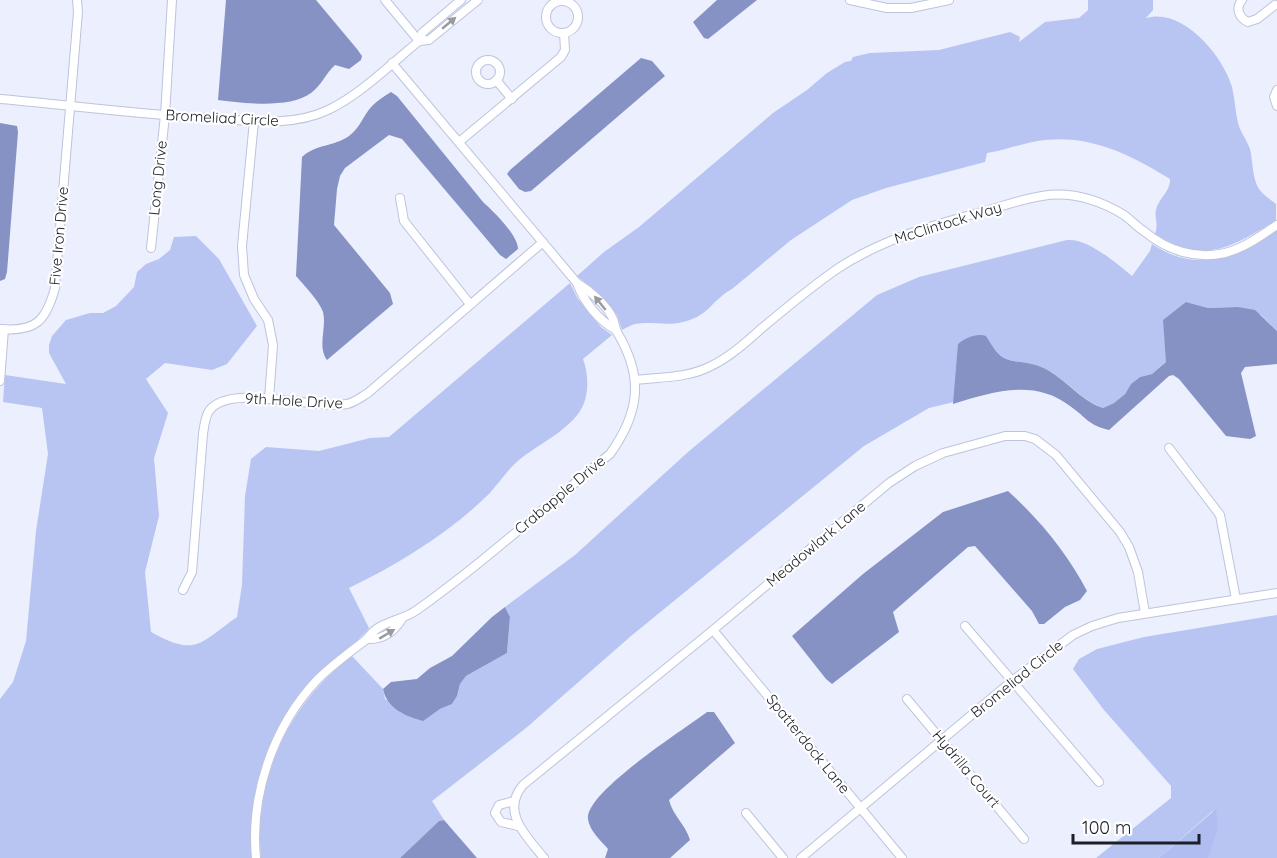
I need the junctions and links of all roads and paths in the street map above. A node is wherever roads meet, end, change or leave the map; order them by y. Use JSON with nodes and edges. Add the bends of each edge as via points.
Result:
{"nodes":[{"id":1,"x":77,"y":0,"type":"edge"},
{"id":2,"x":172,"y":0,"type":"edge"},
{"id":3,"x":385,"y":0,"type":"edge"},
{"id":4,"x":461,"y":0,"type":"edge"},
{"id":5,"x":478,"y":0,"type":"edge"},
{"id":6,"x":850,"y":0,"type":"edge"},
{"id":7,"x":949,"y":0,"type":"edge"},
{"id":8,"x":1242,"y":0,"type":"edge"},
{"id":9,"x":1274,"y":4,"type":"edge"},
{"id":10,"x":564,"y":33,"type":"junction"},
{"id":11,"x":419,"y":41,"type":"junction"},
{"id":12,"x":392,"y":63,"type":"junction"},
{"id":13,"x":496,"y":81,"type":"dead end"},
{"id":14,"x":1277,"y":90,"type":"edge"},
{"id":15,"x":0,"y":99,"type":"edge"},
{"id":16,"x":512,"y":99,"type":"junction"},
{"id":17,"x":70,"y":105,"type":"junction"},
{"id":18,"x":1277,"y":106,"type":"edge"},
{"id":19,"x":165,"y":115,"type":"junction"},
{"id":20,"x":255,"y":121,"type":"junction"},
{"id":21,"x":459,"y":142,"type":"junction"},
{"id":22,"x":400,"y":198,"type":"dead end"},
{"id":23,"x":1277,"y":225,"type":"edge"},
{"id":24,"x":543,"y":242,"type":"junction"},
{"id":25,"x":151,"y":248,"type":"dead end"},
{"id":26,"x":470,"y":304,"type":"junction"},
{"id":27,"x":2,"y":329,"type":"edge"},
{"id":28,"x":636,"y":380,"type":"junction"},
{"id":29,"x":0,"y":381,"type":"edge"},
{"id":30,"x":269,"y":399,"type":"junction"},
{"id":31,"x":1169,"y":448,"type":"dead end"},
{"id":32,"x":183,"y":590,"type":"dead end"},
{"id":33,"x":1277,"y":593,"type":"edge"},
{"id":34,"x":1236,"y":599,"type":"junction"},
{"id":35,"x":1145,"y":613,"type":"junction"},
{"id":36,"x":965,"y":626,"type":"dead end"},
{"id":37,"x":713,"y":630,"type":"junction"},
{"id":38,"x":1012,"y":681,"type":"junction"},
{"id":39,"x":907,"y":699,"type":"dead end"},
{"id":40,"x":943,"y":741,"type":"junction"},
{"id":41,"x":1099,"y":782,"type":"dead end"},
{"id":42,"x":514,"y":801,"type":"junction"},
{"id":43,"x":861,"y":809,"type":"junction"},
{"id":44,"x":746,"y":813,"type":"dead end"},
{"id":45,"x":518,"y":826,"type":"junction"},
{"id":46,"x":1024,"y":839,"type":"dead end"},
{"id":47,"x":256,"y":858,"type":"edge"},
{"id":48,"x":544,"y":858,"type":"edge"},
{"id":49,"x":783,"y":858,"type":"edge"},
{"id":50,"x":801,"y":858,"type":"edge"},
{"id":51,"x":902,"y":858,"type":"edge"}],
"edges":[{"from":1,"to":17,"type":"street","name":"Five Iron Drive"},
{"from":2,"to":19,"type":"street","name":"Long Drive"},
{"from":3,"to":11,"type":"street"},
{"from":4,"to":11,"type":"street","name":"Bromeliad Circle","via":[[422,33]]},
{"from":11,"to":5,"type":"street","name":"Bromeliad Circle","one_way":true,"via":[[429,40]]},
{"from":6,"to":7,"type":"street","via":[[887,8],[911,8]]},
{"from":8,"to":9,"type":"street","via":[[1238,10],[1248,22]]},
{"from":10,"to":10,"type":"street","via":[[576,24],[578,14],[573,5],[559,1],[550,6],[546,16],[549,27]]},
{"from":10,"to":16,"type":"street","via":[[564,54]]},
{"from":11,"to":12,"type":"street","name":"Bromeliad Circle"},
{"from":12,"to":20,"type":"street","name":"Bromeliad Circle","via":[[328,111],[294,120]]},
{"from":12,"to":21,"type":"street","name":"Crabapple Drive"},
{"from":13,"to":16,"type":"street"},
{"from":14,"to":18,"type":"street"},
{"from":15,"to":17,"type":"street","name":"Bromeliad Circle"},
{"from":16,"to":21,"type":"street"},
{"from":17,"to":19,"type":"street","name":"Bromeliad Circle"},
{"from":17,"to":27,"type":"street","name":"Five Iron Drive","via":[[55,288],[49,309],[28,329]]},
{"from":19,"to":20,"type":"street","name":"Bromeliad Circle"},
{"from":19,"to":25,"type":"street","name":"Long Drive"},
{"from":20,"to":30,"type":"street","via":[[242,246],[244,274],[268,320],[273,345]]},
{"from":21,"to":24,"type":"street","name":"Crabapple Drive"},
{"from":22,"to":26,"type":"street","via":[[404,221]]},
{"from":23,"to":28,"type":"street","name":"McClintock Way","via":[[1228,252],[1211,256],[1187,254],[1162,245],[1126,216],[1098,201],[1071,195],[1043,196],[947,221],[869,250],[792,303],[711,367],[694,373]]},
{"from":24,"to":26,"type":"street","name":"9th Hole Drive"},
{"from":24,"to":28,"type":"street","name":"Crabapple Drive","via":[[605,324],[616,330],[627,347]]},
{"from":26,"to":30,"type":"street","name":"9th Hole Drive","via":[[368,393],[350,404]]},
{"from":27,"to":29,"type":"street"},
{"from":28,"to":47,"type":"street","name":"Crabapple Drive","via":[[633,409],[624,434],[610,453],[454,583],[402,619],[371,632],[317,680],[294,710],[271,753],[258,795]]},
{"from":30,"to":32,"type":"street","name":"9th Hole Drive","via":[[231,398],[217,403],[207,413],[192,572]]},
{"from":31,"to":34,"type":"street","via":[[1220,515]]},
{"from":33,"to":34,"type":"street","name":"Bromeliad Circle"},
{"from":34,"to":35,"type":"street","name":"Bromeliad Circle"},
{"from":35,"to":37,"type":"street","name":"Meadowlark Lane","via":[[1138,572],[1120,532],[1056,455],[1035,439],[1005,436],[944,453],[902,473]]},
{"from":35,"to":38,"type":"street","name":"Bromeliad Circle","via":[[1073,634]]},
{"from":36,"to":38,"type":"street"},
{"from":37,"to":42,"type":"street","name":"Meadowlark Lane","via":[[529,781]]},
{"from":37,"to":43,"type":"street","name":"Spatterdock Lane"},
{"from":38,"to":40,"type":"street","name":"Bromeliad Circle"},
{"from":38,"to":41,"type":"street"},
{"from":39,"to":40,"type":"street","name":"Hydrilla Court"},
{"from":40,"to":43,"type":"street","name":"Bromeliad Circle"},
{"from":40,"to":46,"type":"street","name":"Hydrilla Court"},
{"from":42,"to":45,"type":"street"},
{"from":42,"to":45,"type":"street","name":"Meadowlark Lane","via":[[499,805],[495,813],[501,822]]},
{"from":43,"to":50,"type":"street","name":"Bromeliad Circle"},
{"from":43,"to":51,"type":"street","name":"Spatterdock Lane"},
{"from":44,"to":49,"type":"street"},
{"from":45,"to":48,"type":"street"}]}
